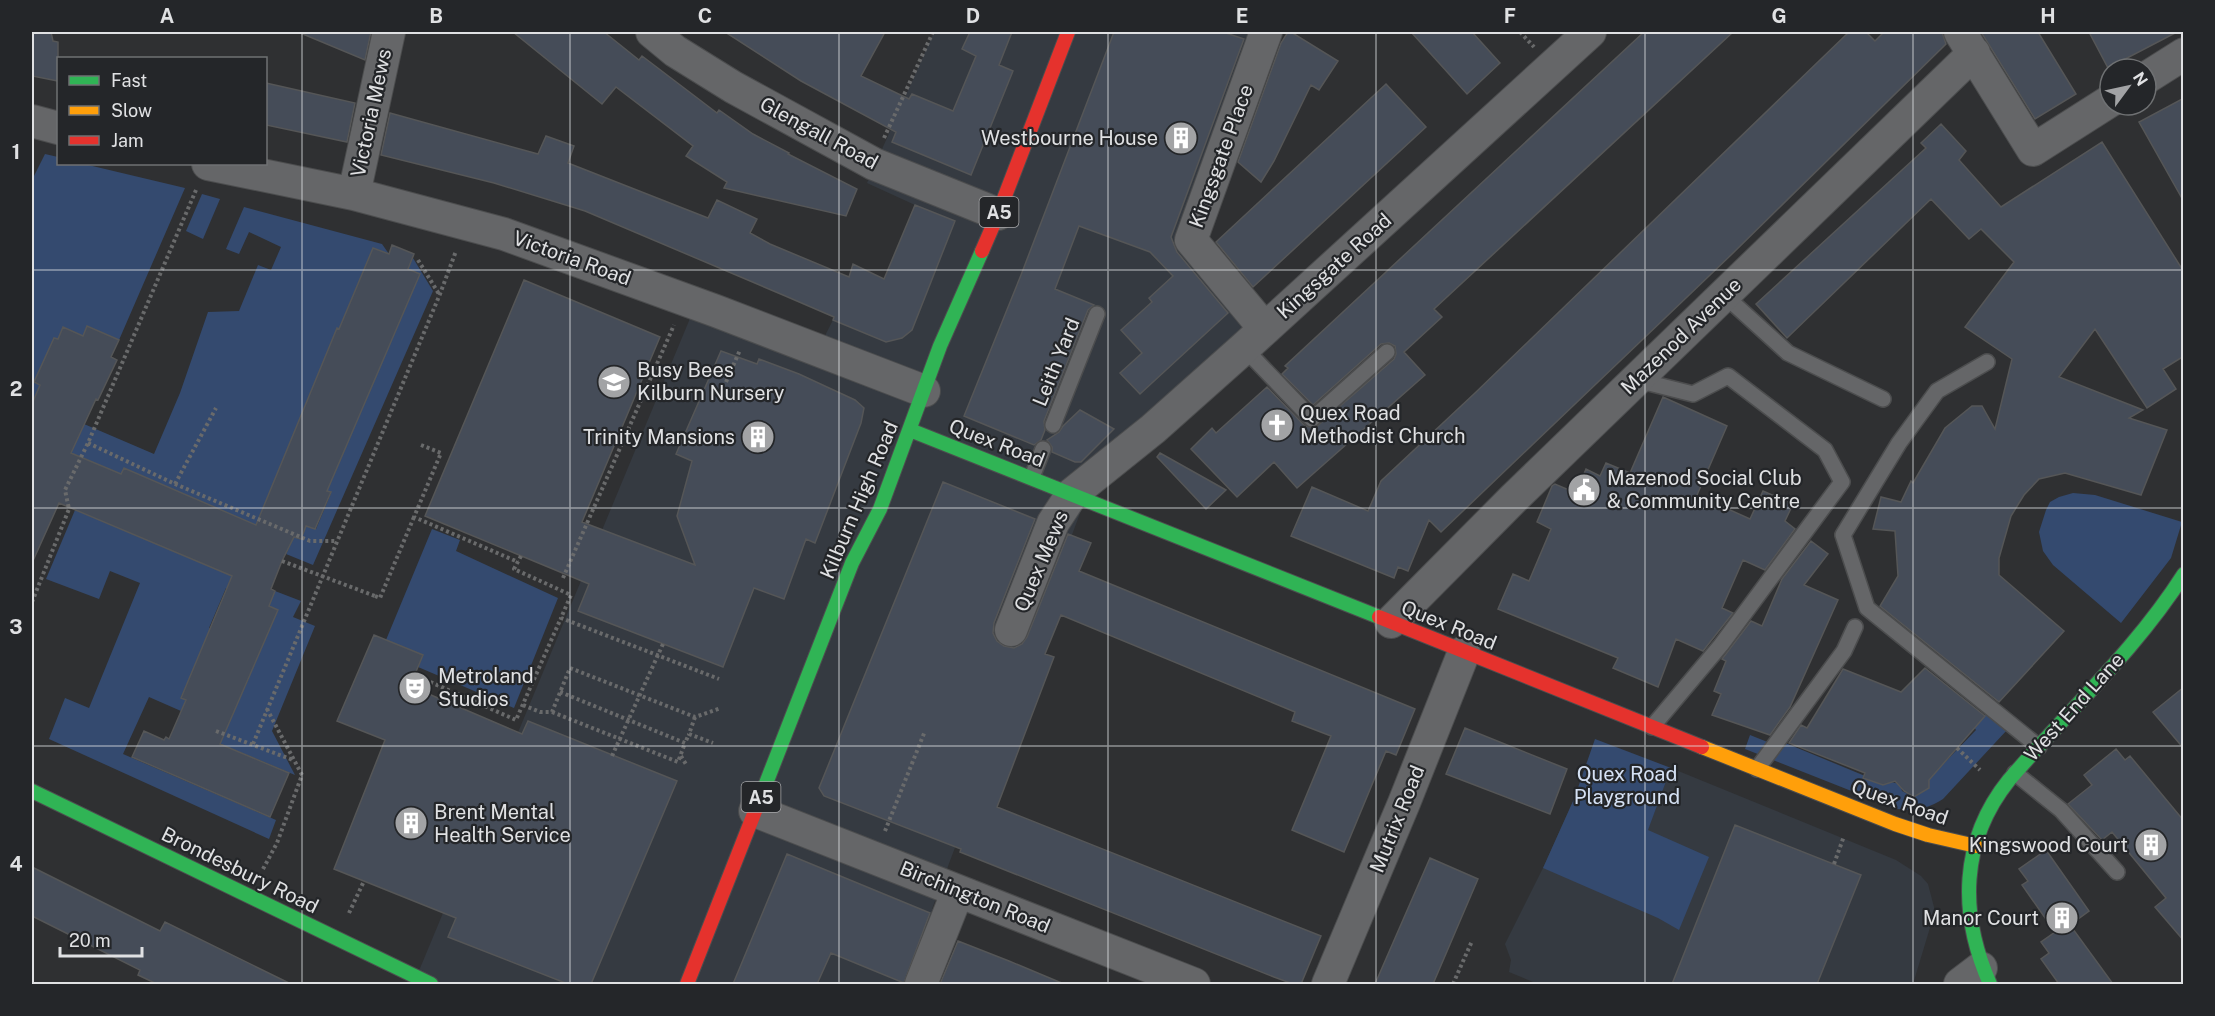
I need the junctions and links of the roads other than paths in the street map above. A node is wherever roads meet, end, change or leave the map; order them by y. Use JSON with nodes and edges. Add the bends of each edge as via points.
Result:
{"nodes":[{"id":1,"x":389,"y":32,"type":"edge"},
{"id":2,"x":652,"y":32,"type":"edge"},
{"id":3,"x":1068,"y":32,"type":"edge"},
{"id":4,"x":1266,"y":32,"type":"edge"},
{"id":5,"x":1590,"y":32,"type":"edge"},
{"id":6,"x":1967,"y":42,"type":"edge"},
{"id":7,"x":2184,"y":54,"type":"edge"},
{"id":8,"x":2158,"y":70,"type":"edge"},
{"id":9,"x":2098,"y":109,"type":"edge"},
{"id":10,"x":32,"y":121,"type":"edge"},
{"id":11,"x":57,"y":128,"type":"edge"},
{"id":12,"x":203,"y":173,"type":"edge"},
{"id":13,"x":354,"y":194,"type":"junction"},
{"id":14,"x":998,"y":214,"type":"junction"},
{"id":15,"x":1723,"y":294,"type":"junction"},
{"id":16,"x":1097,"y":314,"type":"dead end"},
{"id":17,"x":1254,"y":338,"type":"junction"},
{"id":18,"x":1387,"y":352,"type":"dead end"},
{"id":19,"x":1988,"y":362,"type":"dead end"},
{"id":20,"x":1637,"y":380,"type":"junction"},
{"id":21,"x":924,"y":391,"type":"junction"},
{"id":22,"x":1884,"y":399,"type":"dead end"},
{"id":23,"x":1053,"y":424,"type":"dead end"},
{"id":24,"x":910,"y":430,"type":"junction"},
{"id":25,"x":1043,"y":448,"type":"dead end"},
{"id":26,"x":1032,"y":477,"type":"junction"},
{"id":27,"x":1072,"y":494,"type":"junction"},
{"id":28,"x":2184,"y":574,"type":"edge"},
{"id":29,"x":1391,"y":622,"type":"junction"},
{"id":30,"x":1855,"y":627,"type":"dead end"},
{"id":31,"x":1011,"y":630,"type":"dead end"},
{"id":32,"x":1464,"y":652,"type":"junction"},
{"id":33,"x":1652,"y":727,"type":"junction"},
{"id":34,"x":2039,"y":747,"type":"junction"},
{"id":35,"x":1757,"y":769,"type":"junction"},
{"id":36,"x":2015,"y":773,"type":"junction"},
{"id":37,"x":32,"y":791,"type":"edge"},
{"id":38,"x":756,"y":810,"type":"junction"},
{"id":39,"x":1976,"y":846,"type":"junction"},
{"id":40,"x":2117,"y":872,"type":"dead end"},
{"id":41,"x":958,"y":891,"type":"junction"},
{"id":42,"x":1977,"y":979,"type":"edge"},
{"id":43,"x":431,"y":984,"type":"edge"},
{"id":44,"x":687,"y":984,"type":"edge"},
{"id":45,"x":921,"y":984,"type":"edge"},
{"id":46,"x":1194,"y":984,"type":"edge"},
{"id":47,"x":1328,"y":984,"type":"edge"}],
"edges":[{"from":1,"to":13,"type":"street","name":"Victoria Mews"},
{"from":2,"to":14,"type":"street","name":"Glengall Road","via":[[733,87],[874,164]]},
{"from":3,"to":14,"type":"main road","name":"Kilburn High Road","number":"A5"},
{"from":4,"to":17,"type":"street","name":"Kingsgate Place","via":[[1191,240]]},
{"from":5,"to":17,"type":"street","name":"Kingsgate Road"},
{"from":6,"to":9,"type":"street","via":[[2033,150]]},
{"from":6,"to":15,"type":"street","name":"Mazenod Avenue"},
{"from":7,"to":8,"type":"street"},
{"from":10,"to":11,"type":"street"},
{"from":12,"to":13,"type":"street","name":"Victoria Road"},
{"from":13,"to":21,"type":"street","name":"Victoria Road","via":[[504,234]]},
{"from":14,"to":21,"type":"main road","name":"Kilburn High Road","number":"A5"},
{"from":15,"to":20,"type":"street","name":"Mazenod Avenue"},
{"from":15,"to":22,"type":"lane","via":[[1788,353]]},
{"from":16,"to":23,"type":"lane","name":"Leith Yard"},
{"from":17,"to":18,"type":"lane","via":[[1312,419]]},
{"from":17,"to":27,"type":"street","name":"Kingsgate Road","via":[[1153,429]]},
{"from":19,"to":34,"type":"lane","via":[[1937,391],[1899,443],[1844,535],[1867,608]]},
{"from":20,"to":29,"type":"street","name":"Mazenod Avenue"},
{"from":20,"to":33,"type":"lane","via":[[1693,394],[1728,376],[1825,450],[1842,482],[1721,645]]},
{"from":21,"to":24,"type":"main road","name":"Kilburn High Road","number":"A5"},
{"from":24,"to":26,"type":"main road","name":"Quex Road"},
{"from":24,"to":38,"type":"main road","name":"Kilburn High Road","number":"A5","via":[[880,509],[852,563]]},
{"from":25,"to":26,"type":"lane"},
{"from":26,"to":27,"type":"main road","name":"Quex Road"},
{"from":27,"to":29,"type":"main road","name":"Quex Road"},
{"from":27,"to":31,"type":"street","name":"Quex Mews","via":[[1053,524]]},
{"from":28,"to":34,"type":"main road","name":"West End Lane","via":[[2140,634]]},
{"from":29,"to":32,"type":"main road","name":"Quex Road"},
{"from":30,"to":35,"type":"lane","via":[[1844,651]]},
{"from":32,"to":33,"type":"main road","name":"Quex Road"},
{"from":32,"to":47,"type":"street","name":"Mutrix Road"},
{"from":33,"to":35,"type":"main road","name":"Quex Road"},
{"from":34,"to":36,"type":"main road","name":"West End Lane"},
{"from":35,"to":39,"type":"main road","name":"Quex Road","via":[[1902,827]]},
{"from":36,"to":39,"type":"main road","name":"West End Lane","via":[[1988,810]]},
{"from":36,"to":40,"type":"lane","via":[[2061,810]]},
{"from":37,"to":43,"type":"main road","name":"Brondesbury Road"},
{"from":38,"to":41,"type":"street","name":"Birchington Road"},
{"from":38,"to":44,"type":"main road","name":"Kilburn High Road","number":"A5"},
{"from":39,"to":42,"type":"main road","name":"West End Lane","via":[[1969,917]]},
{"from":41,"to":45,"type":"street"},
{"from":41,"to":46,"type":"street","name":"Birchington Road"}]}
